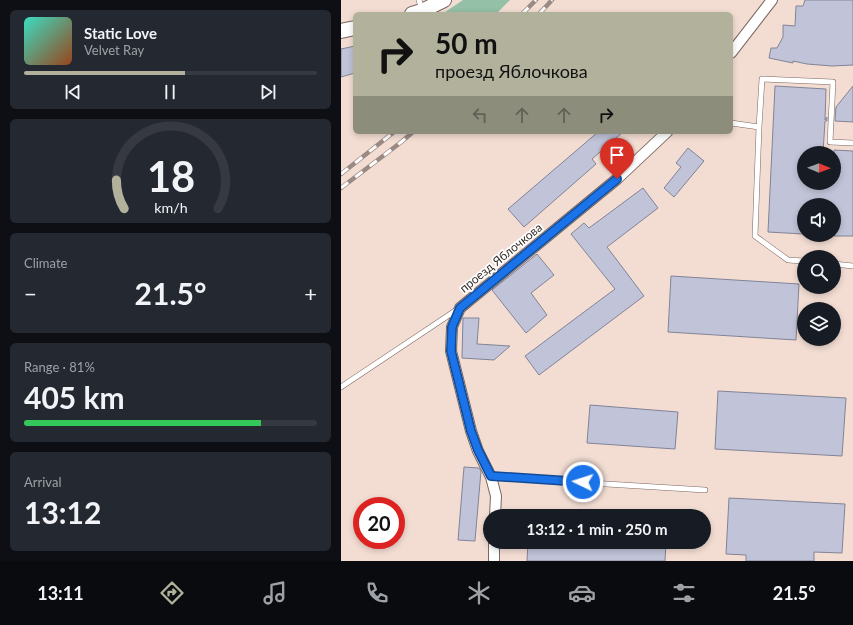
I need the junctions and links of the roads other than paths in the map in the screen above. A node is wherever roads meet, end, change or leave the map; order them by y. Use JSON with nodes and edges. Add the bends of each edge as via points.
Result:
{"nodes":[{"id":1,"x":444,"y":0,"type":"edge"},
{"id":2,"x":772,"y":0,"type":"edge"},
{"id":3,"x":418,"y":8,"type":"edge"},
{"id":4,"x":353,"y":28,"type":"edge"},
{"id":5,"x":341,"y":31,"type":"edge"},
{"id":6,"x":733,"y":51,"type":"edge"},
{"id":7,"x":733,"y":123,"type":"edge"},
{"id":8,"x":759,"y":127,"type":"junction"},
{"id":9,"x":665,"y":134,"type":"edge"},
{"id":10,"x":853,"y":143,"type":"edge"},
{"id":11,"x":797,"y":261,"type":"edge"},
{"id":12,"x":841,"y":265,"type":"edge"},
{"id":13,"x":853,"y":266,"type":"edge"},
{"id":14,"x":460,"y":308,"type":"junction"},
{"id":15,"x":341,"y":387,"type":"edge"},
{"id":16,"x":491,"y":476,"type":"junction"},
{"id":17,"x":705,"y":490,"type":"dead end"},
{"id":18,"x":495,"y":509,"type":"edge"},
{"id":19,"x":494,"y":549,"type":"edge"},
{"id":20,"x":494,"y":561,"type":"edge"}],
"edges":[{"from":1,"to":3,"type":"main road"},
{"from":2,"to":6,"type":"street"},
{"from":4,"to":5,"type":"main road"},
{"from":7,"to":8,"type":"lane"},
{"from":8,"to":10,"type":"lane","via":[[762,79],[833,82],[830,142]]},
{"from":8,"to":11,"type":"lane","via":[[755,236],[789,260]]},
{"from":9,"to":14,"type":"street","name":"проезд Яблочкова","via":[[617,179]]},
{"from":12,"to":13,"type":"lane"},
{"from":14,"to":15,"type":"lane"},
{"from":14,"to":16,"type":"street","name":"проезд Яблочкова","via":[[452,327],[451,351],[471,431]]},
{"from":16,"to":17,"type":"lane"},
{"from":16,"to":18,"type":"street","name":"проезд Яблочкова","via":[[496,496]]},
{"from":19,"to":20,"type":"street"}]}
